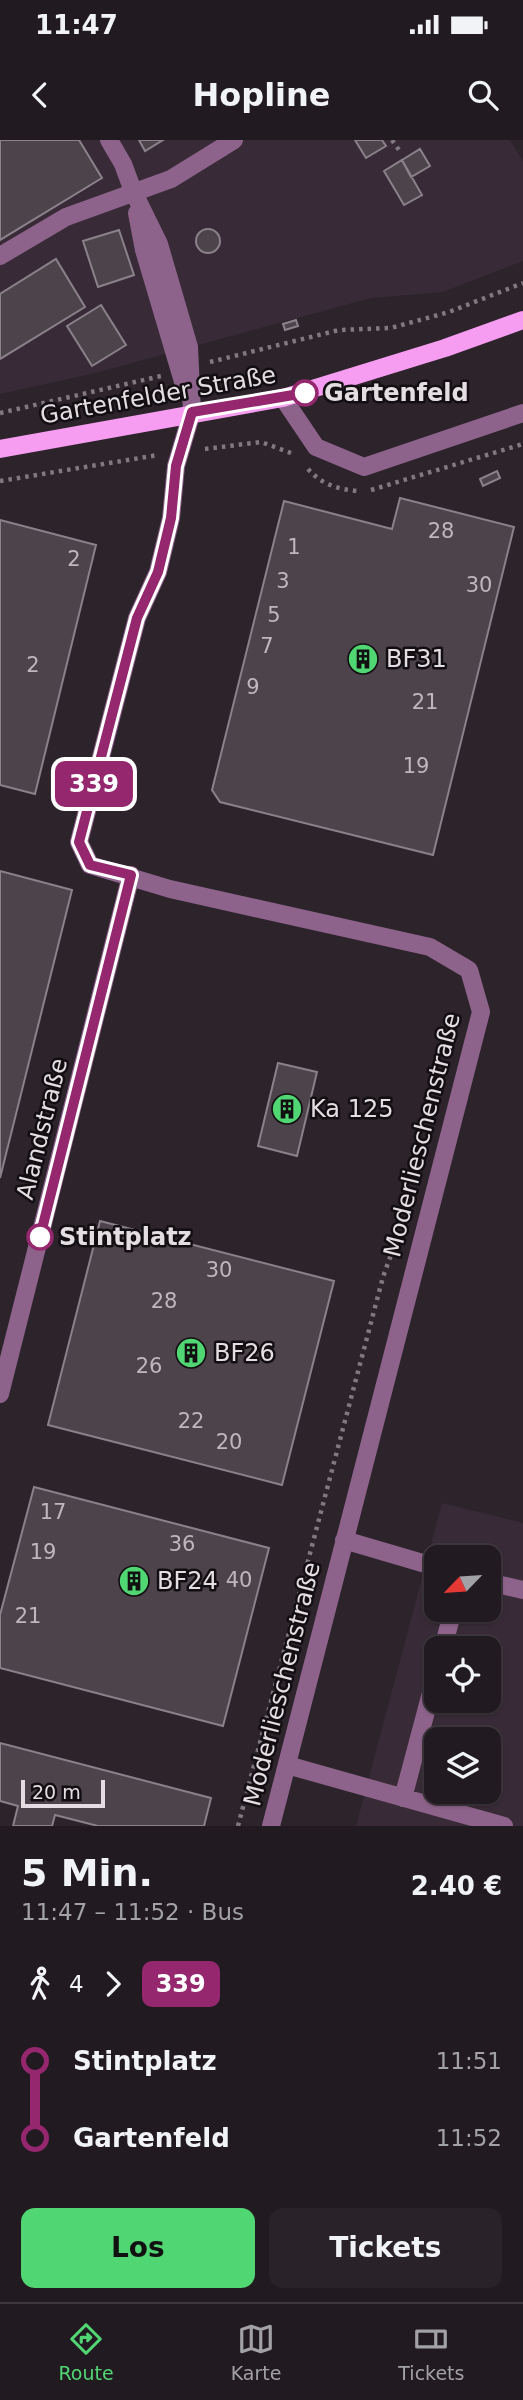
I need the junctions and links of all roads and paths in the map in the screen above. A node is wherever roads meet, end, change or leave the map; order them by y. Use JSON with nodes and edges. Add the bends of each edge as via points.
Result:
{"nodes":[{"id":1,"x":109,"y":140,"type":"edge"},
{"id":2,"x":234,"y":140,"type":"edge"},
{"id":3,"x":392,"y":140,"type":"edge"},
{"id":4,"x":398,"y":150,"type":"dead end"},
{"id":5,"x":133,"y":191,"type":"junction"},
{"id":6,"x":0,"y":257,"type":"edge"},
{"id":7,"x":523,"y":283,"type":"edge"},
{"id":8,"x":523,"y":320,"type":"edge"},
{"id":9,"x":185,"y":369,"type":"junction"},
{"id":10,"x":283,"y":398,"type":"junction"},
{"id":11,"x":192,"y":412,"type":"junction"},
{"id":12,"x":523,"y":413,"type":"edge"},
{"id":13,"x":0,"y":414,"type":"edge"},
{"id":14,"x":247,"y":442,"type":"dead end"},
{"id":15,"x":0,"y":449,"type":"edge"},
{"id":16,"x":180,"y":452,"type":"junction"},
{"id":17,"x":0,"y":481,"type":"edge"},
{"id":18,"x":131,"y":875,"type":"junction"},
{"id":19,"x":426,"y":1217,"type":"junction"},
{"id":20,"x":0,"y":1394,"type":"edge"},
{"id":21,"x":344,"y":1541,"type":"junction"},
{"id":22,"x":424,"y":1564,"type":"edge"},
{"id":23,"x":501,"y":1585,"type":"edge"},
{"id":24,"x":523,"y":1590,"type":"edge"},
{"id":25,"x":426,"y":1713,"type":"edge"},
{"id":26,"x":287,"y":1765,"type":"junction"},
{"id":27,"x":403,"y":1798,"type":"junction"},
{"id":28,"x":238,"y":1826,"type":"edge"},
{"id":29,"x":271,"y":1826,"type":"edge"},
{"id":30,"x":504,"y":1826,"type":"edge"}],
"edges":[{"from":1,"to":5,"type":"street"},
{"from":2,"to":5,"type":"street","via":[[172,179]]},
{"from":3,"to":4,"type":"path"},
{"from":5,"to":6,"type":"street","via":[[66,217]]},
{"from":5,"to":9,"type":"street","via":[[144,250]]},
{"from":7,"to":9,"type":"path","via":[[449,312],[391,328],[338,330]]},
{"from":8,"to":10,"type":"main road","name":"Gartenfelder Straße"},
{"from":9,"to":11,"type":"street"},
{"from":9,"to":13,"type":"path"},
{"from":10,"to":11,"type":"main road","name":"Gartenfelder Straße"},
{"from":10,"to":12,"type":"street","via":[[316,447],[364,467]]},
{"from":11,"to":15,"type":"main road","name":"Gartenfelder Straße"},
{"from":11,"to":16,"type":"street","name":"Moderlieschenstraße"},
{"from":14,"to":16,"type":"path"},
{"from":16,"to":17,"type":"path"},
{"from":16,"to":18,"type":"street","name":"Moderlieschenstraße","via":[[158,572],[137,618],[79,842],[90,865]]},
{"from":18,"to":19,"type":"street","name":"Moderlieschenstraße","via":[[170,889],[430,947],[469,970],[481,1012]]},
{"from":18,"to":20,"type":"street","name":"Alandstraße"},
{"from":19,"to":21,"type":"street","name":"Moderlieschenstraße"},
{"from":19,"to":28,"type":"path","via":[[397,1238],[383,1277]]},
{"from":21,"to":22,"type":"street"},
{"from":21,"to":26,"type":"street","name":"Moderlieschenstraße"},
{"from":23,"to":24,"type":"street"},
{"from":25,"to":27,"type":"street"},
{"from":26,"to":27,"type":"street"},
{"from":26,"to":29,"type":"street","name":"Moderlieschenstraße"},
{"from":27,"to":30,"type":"street"}]}
